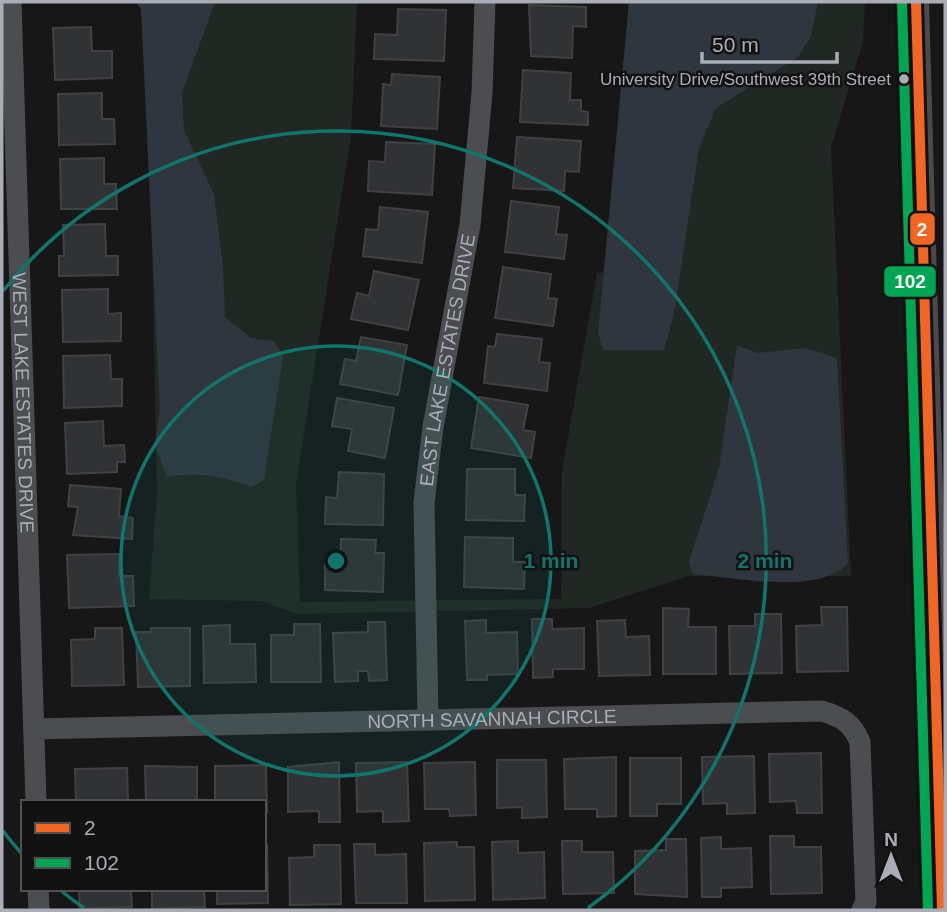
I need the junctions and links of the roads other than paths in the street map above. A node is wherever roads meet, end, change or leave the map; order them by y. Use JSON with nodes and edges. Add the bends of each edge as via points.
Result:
{"nodes":[{"id":1,"x":11,"y":2,"type":"edge"},
{"id":2,"x":485,"y":2,"type":"edge"},
{"id":3,"x":915,"y":2,"type":"edge"},
{"id":4,"x":939,"y":600,"type":"edge"},
{"id":5,"x":428,"y":718,"type":"junction"},
{"id":6,"x":34,"y":729,"type":"junction"},
{"id":7,"x":36,"y":800,"type":"edge"},
{"id":8,"x":38,"y":891,"type":"edge"},
{"id":9,"x":38,"y":910,"type":"edge"},
{"id":10,"x":862,"y":910,"type":"edge"},
{"id":11,"x":942,"y":910,"type":"edge"}],
"edges":[{"from":1,"to":6,"type":"street","name":"WEST LAKE ESTATES DRIVE"},
{"from":2,"to":5,"type":"street","name":"EAST LAKE ESTATES DRIVE","via":[[470,225],[424,502]]},
{"from":3,"to":4,"type":"main road"},
{"from":4,"to":11,"type":"main road"},
{"from":5,"to":6,"type":"street","name":"NORTH SAVANNAH CIRCLE"},
{"from":5,"to":10,"type":"street","name":"NORTH SAVANNAH CIRCLE","via":[[822,711],[840,716],[853,727],[860,742],[866,902]]},
{"from":6,"to":7,"type":"street","name":"WEST LAKE ESTATES DRIVE"},
{"from":8,"to":9,"type":"street"}]}
